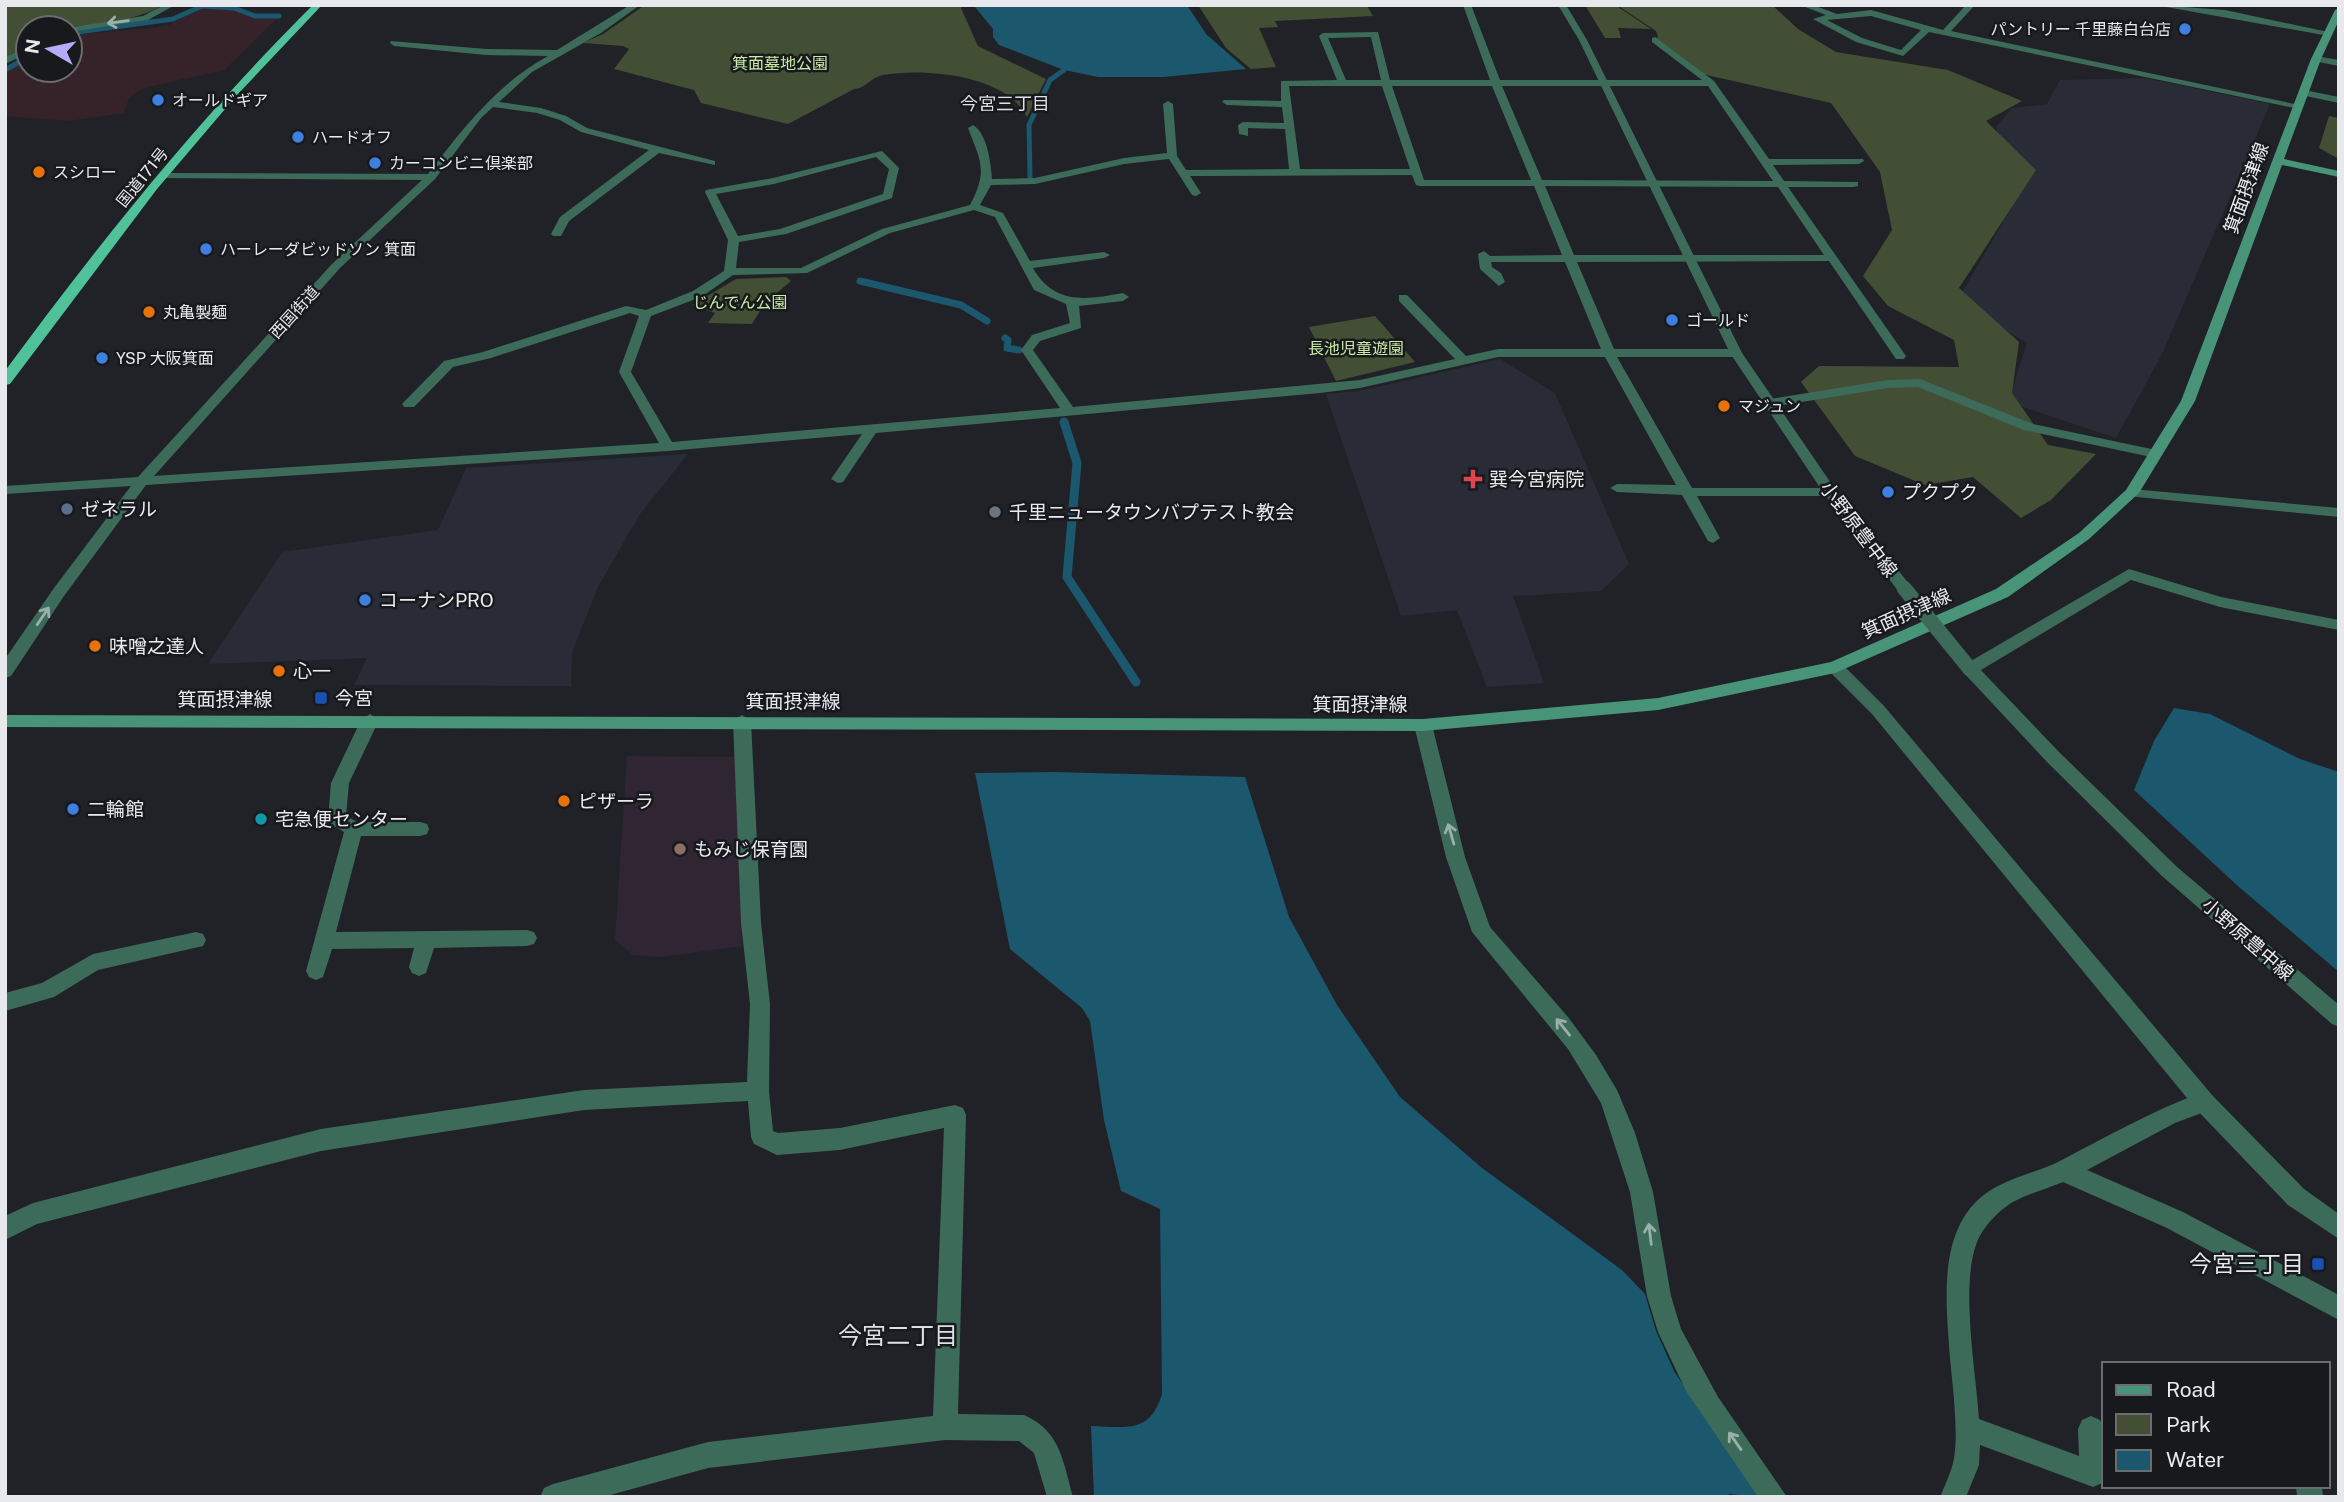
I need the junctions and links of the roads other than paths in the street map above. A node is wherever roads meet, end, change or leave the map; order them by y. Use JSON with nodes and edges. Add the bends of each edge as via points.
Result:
{"nodes":[{"id":1,"x":171,"y":5,"type":"edge"},
{"id":2,"x":318,"y":5,"type":"edge"},
{"id":3,"x":636,"y":5,"type":"edge"},
{"id":4,"x":1467,"y":5,"type":"edge"},
{"id":5,"x":1562,"y":5,"type":"edge"},
{"id":6,"x":1804,"y":5,"type":"edge"},
{"id":7,"x":1971,"y":5,"type":"edge"},
{"id":8,"x":2159,"y":5,"type":"edge"},
{"id":9,"x":2339,"y":10,"type":"edge"},
{"id":10,"x":1833,"y":15,"type":"junction"},
{"id":11,"x":84,"y":27,"type":"edge"},
{"id":12,"x":1927,"y":29,"type":"junction"},
{"id":13,"x":2333,"y":30,"type":"edge"},
{"id":14,"x":1945,"y":33,"type":"junction"},
{"id":15,"x":459,"y":36,"type":"dead end"},
{"id":16,"x":1655,"y":40,"type":"dead end"},
{"id":17,"x":394,"y":43,"type":"dead end"},
{"id":18,"x":438,"y":46,"type":"junction"},
{"id":19,"x":558,"y":54,"type":"junction"},
{"id":20,"x":2316,"y":59,"type":"junction"},
{"id":21,"x":2339,"y":63,"type":"edge"},
{"id":22,"x":1343,"y":83,"type":"junction"},
{"id":23,"x":1387,"y":83,"type":"junction"},
{"id":24,"x":1496,"y":83,"type":"junction"},
{"id":25,"x":1604,"y":83,"type":"junction"},
{"id":26,"x":1711,"y":83,"type":"junction"},
{"id":27,"x":2304,"y":93,"type":"junction"},
{"id":28,"x":2339,"y":100,"type":"edge"},
{"id":29,"x":1227,"y":102,"type":"dead end"},
{"id":30,"x":490,"y":104,"type":"junction"},
{"id":31,"x":1168,"y":104,"type":"dead end"},
{"id":32,"x":1287,"y":104,"type":"junction"},
{"id":33,"x":2299,"y":106,"type":"junction"},
{"id":34,"x":1289,"y":125,"type":"junction"},
{"id":35,"x":973,"y":128,"type":"dead end"},
{"id":36,"x":1244,"y":134,"type":"dead end"},
{"id":37,"x":657,"y":149,"type":"junction"},
{"id":38,"x":1172,"y":156,"type":"junction"},
{"id":39,"x":1859,"y":161,"type":"dead end"},
{"id":40,"x":2278,"y":161,"type":"junction"},
{"id":41,"x":1766,"y":162,"type":"junction"},
{"id":42,"x":1295,"y":172,"type":"junction"},
{"id":43,"x":1417,"y":172,"type":"junction"},
{"id":44,"x":1184,"y":173,"type":"junction"},
{"id":45,"x":2339,"y":174,"type":"edge"},
{"id":46,"x":163,"y":175,"type":"junction"},
{"id":47,"x":431,"y":177,"type":"junction"},
{"id":48,"x":987,"y":182,"type":"junction"},
{"id":49,"x":1539,"y":183,"type":"junction"},
{"id":50,"x":1650,"y":183,"type":"junction"},
{"id":51,"x":1781,"y":183,"type":"junction"},
{"id":52,"x":1854,"y":184,"type":"dead end"},
{"id":53,"x":710,"y":192,"type":"junction"},
{"id":54,"x":1196,"y":193,"type":"dead end"},
{"id":55,"x":974,"y":207,"type":"junction"},
{"id":56,"x":557,"y":234,"type":"dead end"},
{"id":57,"x":734,"y":240,"type":"junction"},
{"id":58,"x":1104,"y":255,"type":"dead end"},
{"id":59,"x":1833,"y":258,"type":"junction"},
{"id":60,"x":1571,"y":259,"type":"junction"},
{"id":61,"x":1689,"y":260,"type":"junction"},
{"id":62,"x":1027,"y":265,"type":"junction"},
{"id":63,"x":730,"y":272,"type":"junction"},
{"id":64,"x":1499,"y":282,"type":"dead end"},
{"id":65,"x":1123,"y":297,"type":"dead end"},
{"id":66,"x":1403,"y":298,"type":"dead end"},
{"id":67,"x":1072,"y":302,"type":"junction"},
{"id":68,"x":646,"y":314,"type":"junction"},
{"id":69,"x":1609,"y":353,"type":"junction"},
{"id":70,"x":1736,"y":353,"type":"junction"},
{"id":71,"x":1900,"y":356,"type":"dead end"},
{"id":72,"x":1462,"y":359,"type":"junction"},
{"id":73,"x":5,"y":382,"type":"edge"},
{"id":74,"x":1770,"y":403,"type":"junction"},
{"id":75,"x":409,"y":404,"type":"dead end"},
{"id":76,"x":1069,"y":411,"type":"junction"},
{"id":77,"x":872,"y":429,"type":"junction"},
{"id":78,"x":668,"y":447,"type":"junction"},
{"id":79,"x":2156,"y":454,"type":"junction"},
{"id":80,"x":838,"y":479,"type":"dead end"},
{"id":81,"x":142,"y":480,"type":"junction"},
{"id":82,"x":1617,"y":488,"type":"dead end"},
{"id":83,"x":5,"y":491,"type":"edge"},
{"id":84,"x":1688,"y":492,"type":"junction"},
{"id":85,"x":1830,"y":492,"type":"junction"},
{"id":86,"x":2132,"y":494,"type":"junction"},
{"id":87,"x":2339,"y":513,"type":"edge"},
{"id":88,"x":1713,"y":538,"type":"dead end"},
{"id":89,"x":2339,"y":625,"type":"edge"},
{"id":90,"x":1835,"y":667,"type":"junction"},
{"id":91,"x":1970,"y":669,"type":"junction"},
{"id":92,"x":5,"y":672,"type":"edge"},
{"id":93,"x":370,"y":720,"type":"junction"},
{"id":94,"x":742,"y":721,"type":"junction"},
{"id":95,"x":5,"y":722,"type":"edge"},
{"id":96,"x":1423,"y":725,"type":"junction"},
{"id":97,"x":354,"y":829,"type":"junction"},
{"id":98,"x":421,"y":829,"type":"dead end"},
{"id":99,"x":527,"y":937,"type":"dead end"},
{"id":100,"x":427,"y":939,"type":"junction"},
{"id":101,"x":196,"y":940,"type":"dead end"},
{"id":102,"x":324,"y":941,"type":"junction"},
{"id":103,"x":419,"y":967,"type":"dead end"},
{"id":104,"x":316,"y":971,"type":"dead end"},
{"id":105,"x":5,"y":1002,"type":"edge"},
{"id":106,"x":2339,"y":1018,"type":"edge"},
{"id":107,"x":758,"y":1091,"type":"junction"},
{"id":108,"x":2204,"y":1102,"type":"junction"},
{"id":109,"x":2063,"y":1171,"type":"junction"},
{"id":110,"x":2339,"y":1228,"type":"edge"},
{"id":111,"x":5,"y":1229,"type":"edge"},
{"id":112,"x":2339,"y":1308,"type":"edge"},
{"id":113,"x":945,"y":1427,"type":"junction"},
{"id":114,"x":1967,"y":1427,"type":"junction"},
{"id":115,"x":2091,"y":1429,"type":"dead end"},
{"id":116,"x":553,"y":1497,"type":"edge"},
{"id":117,"x":1060,"y":1497,"type":"edge"},
{"id":118,"x":1774,"y":1497,"type":"edge"},
{"id":119,"x":1953,"y":1497,"type":"edge"}],
"edges":[{"from":1,"to":11,"type":"street","one_way":true,"via":[[145,18]]},
{"from":2,"to":46,"type":"highway","name":"国道171号","via":[[220,107]]},
{"from":3,"to":19,"type":"street","name":"西国街道"},
{"from":4,"to":24,"type":"street"},
{"from":5,"to":25,"type":"street","name":"小野原豊中線"},
{"from":6,"to":10,"type":"street"},
{"from":7,"to":14,"type":"street"},
{"from":8,"to":13,"type":"street"},
{"from":9,"to":13,"type":"main road","name":"箕面摂津線"},
{"from":10,"to":12,"type":"street","via":[[1871,13]]},
{"from":10,"to":12,"type":"street","via":[[1817,19],[1859,40],[1903,53]]},
{"from":12,"to":14,"type":"street"},
{"from":13,"to":20,"type":"main road","name":"箕面摂津線"},
{"from":14,"to":33,"type":"street"},
{"from":15,"to":18,"type":"street"},
{"from":16,"to":26,"type":"street"},
{"from":17,"to":18,"type":"street"},
{"from":18,"to":19,"type":"street"},
{"from":19,"to":30,"type":"street","name":"西国街道","via":[[529,70]]},
{"from":20,"to":21,"type":"street"},
{"from":20,"to":27,"type":"main road","name":"箕面摂津線"},
{"from":22,"to":23,"type":"street"},
{"from":22,"to":23,"type":"street","via":[[1323,36],[1374,30]]},
{"from":22,"to":32,"type":"street","via":[[1284,83]]},
{"from":23,"to":24,"type":"street"},
{"from":23,"to":43,"type":"street"},
{"from":24,"to":25,"type":"street"},
{"from":24,"to":49,"type":"street"},
{"from":25,"to":26,"type":"street"},
{"from":25,"to":50,"type":"street","name":"小野原豊中線"},
{"from":26,"to":41,"type":"street"},
{"from":27,"to":28,"type":"street"},
{"from":27,"to":33,"type":"main road","name":"箕面摂津線"},
{"from":29,"to":32,"type":"street"},
{"from":30,"to":37,"type":"street","via":[[538,110],[584,130]]},
{"from":30,"to":47,"type":"street","name":"西国街道"},
{"from":31,"to":38,"type":"street"},
{"from":32,"to":34,"type":"street"},
{"from":33,"to":40,"type":"main road","name":"箕面摂津線"},
{"from":34,"to":36,"type":"street","via":[[1243,125]]},
{"from":34,"to":42,"type":"street"},
{"from":35,"to":48,"type":"street","via":[[985,159]]},
{"from":37,"to":53,"type":"street","via":[[717,170]]},
{"from":37,"to":56,"type":"street","via":[[564,219]]},
{"from":38,"to":44,"type":"street"},
{"from":38,"to":48,"type":"street","via":[[1124,161],[1035,181]]},
{"from":39,"to":41,"type":"street"},
{"from":40,"to":45,"type":"main road"},
{"from":40,"to":79,"type":"main road","name":"箕面摂津線","via":[[2188,401]]},
{"from":41,"to":51,"type":"street"},
{"from":42,"to":43,"type":"street"},
{"from":42,"to":44,"type":"street"},
{"from":43,"to":49,"type":"street","via":[[1420,183]]},
{"from":44,"to":54,"type":"street"},
{"from":46,"to":47,"type":"street"},
{"from":46,"to":73,"type":"highway","name":"国道171号"},
{"from":47,"to":81,"type":"street","name":"西国街道","via":[[336,266]]},
{"from":48,"to":55,"type":"street"},
{"from":49,"to":50,"type":"street"},
{"from":49,"to":60,"type":"street"},
{"from":50,"to":51,"type":"street"},
{"from":50,"to":61,"type":"street","name":"小野原豊中線"},
{"from":51,"to":52,"type":"street"},
{"from":51,"to":59,"type":"street"},
{"from":53,"to":57,"type":"street"},
{"from":53,"to":57,"type":"street","via":[[774,181],[878,153],[894,168],[888,196],[782,232]]},
{"from":55,"to":62,"type":"street","via":[[999,215]]},
{"from":55,"to":63,"type":"street","via":[[886,231],[803,271]]},
{"from":57,"to":63,"type":"street"},
{"from":58,"to":62,"type":"street"},
{"from":59,"to":61,"type":"street"},
{"from":59,"to":71,"type":"street"},
{"from":60,"to":61,"type":"street"},
{"from":60,"to":64,"type":"street","via":[[1485,256],[1486,269],[1497,275]]},
{"from":60,"to":69,"type":"street"},
{"from":61,"to":70,"type":"street","name":"小野原豊中線"},
{"from":62,"to":67,"type":"street","via":[[1038,287]]},
{"from":63,"to":68,"type":"street","via":[[697,294]]},
{"from":65,"to":67,"type":"street"},
{"from":66,"to":72,"type":"street"},
{"from":67,"to":76,"type":"street","via":[[1077,325],[1036,338],[1027,350]]},
{"from":68,"to":75,"type":"street","via":[[631,309],[449,364]]},
{"from":68,"to":78,"type":"street","via":[[625,372]]},
{"from":69,"to":70,"type":"street"},
{"from":69,"to":72,"type":"street","via":[[1498,353]]},
{"from":69,"to":84,"type":"street"},
{"from":70,"to":74,"type":"street","name":"小野原豊中線"},
{"from":72,"to":76,"type":"street","via":[[1360,384]]},
{"from":74,"to":79,"type":"street","via":[[1920,383],[2029,427]]},
{"from":74,"to":85,"type":"street","name":"小野原豊中線"},
{"from":76,"to":77,"type":"street"},
{"from":77,"to":78,"type":"street"},
{"from":77,"to":80,"type":"street"},
{"from":78,"to":81,"type":"street"},
{"from":79,"to":86,"type":"main road","name":"箕面摂津線"},
{"from":81,"to":83,"type":"street"},
{"from":92,"to":81,"type":"street","name":"西国街道","one_way":true},
{"from":82,"to":84,"type":"street"},
{"from":84,"to":85,"type":"street"},
{"from":84,"to":88,"type":"street"},
{"from":85,"to":91,"type":"street","name":"小野原豊中線","bridge":true},
{"from":86,"to":87,"type":"street"},
{"from":86,"to":90,"type":"main road","name":"箕面摂津線","via":[[2084,536],[2003,593]]},
{"from":89,"to":91,"type":"street","via":[[2220,601],[2129,574]]},
{"from":90,"to":96,"type":"main road","name":"箕面摂津線","via":[[1658,704]]},
{"from":90,"to":108,"type":"street","via":[[1878,710]]},
{"from":91,"to":106,"type":"street","name":"小野原豊中線","via":[[2169,871]]},
{"from":93,"to":94,"type":"main road","name":"箕面摂津線"},
{"from":93,"to":95,"type":"main road","name":"箕面摂津線"},
{"from":93,"to":97,"type":"street","via":[[340,783],[337,819]]},
{"from":94,"to":96,"type":"main road","name":"箕面摂津線"},
{"from":94,"to":107,"type":"street","via":[[751,923],[760,1004]]},
{"from":118,"to":96,"type":"street","one_way":true,"via":[[1697,1387],[1674,1344],[1661,1306],[1638,1181],[1602,1083],[1568,1033],[1482,932]]},
{"from":97,"to":98,"type":"street"},
{"from":97,"to":102,"type":"street"},
{"from":99,"to":100,"type":"street"},
{"from":100,"to":102,"type":"street"},
{"from":100,"to":103,"type":"street"},
{"from":101,"to":105,"type":"street","via":[[93,963],[47,991]]},
{"from":102,"to":104,"type":"street"},
{"from":107,"to":111,"type":"street","via":[[584,1100],[321,1140],[33,1214]]},
{"from":107,"to":113,"type":"street","via":[[762,1137],[777,1144],[840,1139],[955,1115]]},
{"from":108,"to":109,"type":"street","via":[[2168,1115]]},
{"from":108,"to":110,"type":"street","via":[[2296,1197]]},
{"from":109,"to":112,"type":"street","via":[[2175,1220]]},
{"from":109,"to":114,"type":"street","via":[[2003,1195],[1982,1213],[1967,1235],[1959,1265],[1958,1301]]},
{"from":113,"to":116,"type":"street","via":[[708,1455]]},
{"from":113,"to":117,"type":"street","via":[[1024,1428],[1045,1445]]},
{"from":114,"to":115,"type":"street","via":[[2093,1474]]},
{"from":114,"to":119,"type":"street","via":[[1966,1465]]}]}
